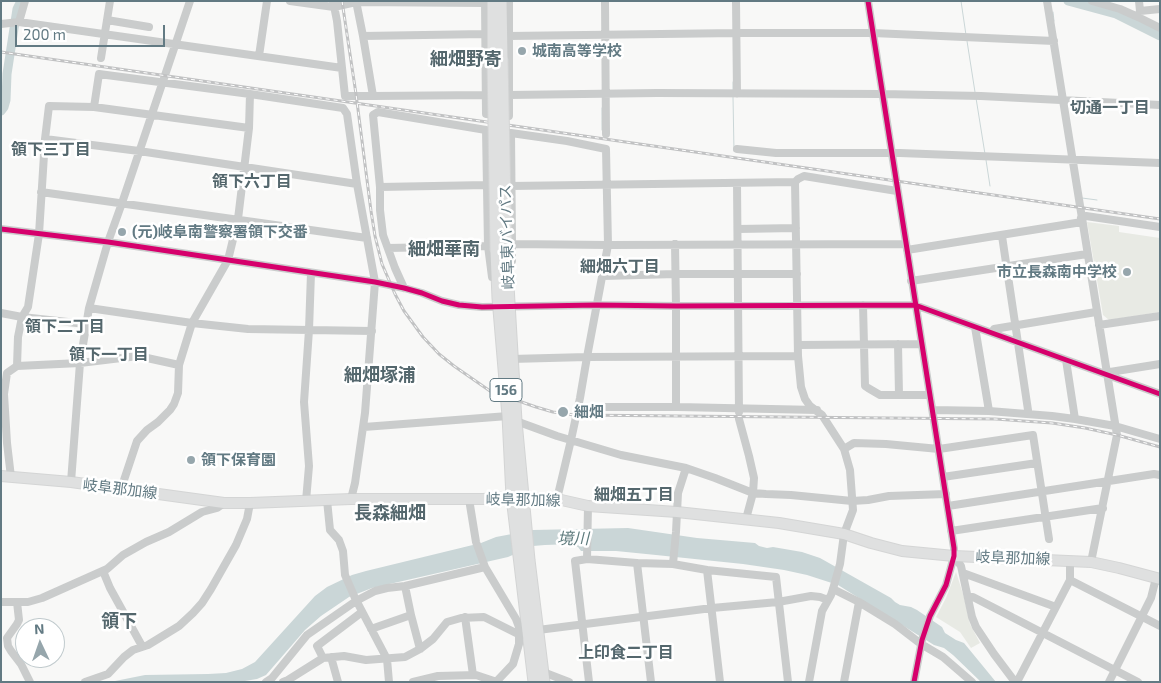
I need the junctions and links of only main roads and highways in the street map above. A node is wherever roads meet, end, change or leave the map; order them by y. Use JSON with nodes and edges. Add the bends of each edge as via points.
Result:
{"nodes":[{"id":1,"x":501,"y":1,"type":"edge"},
{"id":2,"x":488,"y":2,"type":"edge"},
{"id":3,"x":498,"y":59,"type":"junction"},
{"id":4,"x":500,"y":248,"type":"junction"},
{"id":5,"x":502,"y":304,"type":"junction"},
{"id":6,"x":512,"y":418,"type":"junction"},
{"id":7,"x":6,"y":477,"type":"edge"},
{"id":8,"x":518,"y":497,"type":"junction"},
{"id":9,"x":1158,"y":579,"type":"edge"},
{"id":10,"x":529,"y":633,"type":"junction"},
{"id":11,"x":543,"y":677,"type":"edge"},
{"id":12,"x":534,"y":682,"type":"edge"}],
"edges":[{"from":1,"to":3,"type":"highway","name":"岐阜東バイパス","number":"156"},
{"from":2,"to":3,"type":"highway","name":"岐阜東バイパス","number":"156"},
{"from":3,"to":4,"type":"highway","name":"岐阜東バイパス","number":"156","bridge":true},
{"from":4,"to":5,"type":"highway","name":"岐阜東バイパス","number":"156"},
{"from":4,"to":5,"type":"highway","name":"岐阜東バイパス","number":"156","via":[[507,271]]},
{"from":5,"to":6,"type":"highway","name":"岐阜東バイパス","number":"156"},
{"from":5,"to":6,"type":"highway","name":"岐阜東バイパス","number":"156","via":[[511,359]]},
{"from":6,"to":8,"type":"highway","name":"岐阜東バイパス","number":"156"},
{"from":7,"to":8,"type":"main road","name":"岐阜那加線","via":[[71,482],[224,503]]},
{"from":8,"to":9,"type":"main road","name":"岐阜那加線","via":[[779,523],[844,534],[902,551],[1092,562]]},
{"from":8,"to":10,"type":"highway","name":"岐阜東バイパス","number":"156"},
{"from":10,"to":11,"type":"highway","name":"岐阜東バイパス","number":"156"},
{"from":10,"to":12,"type":"highway","name":"岐阜東バイパス","number":"156"}]}
